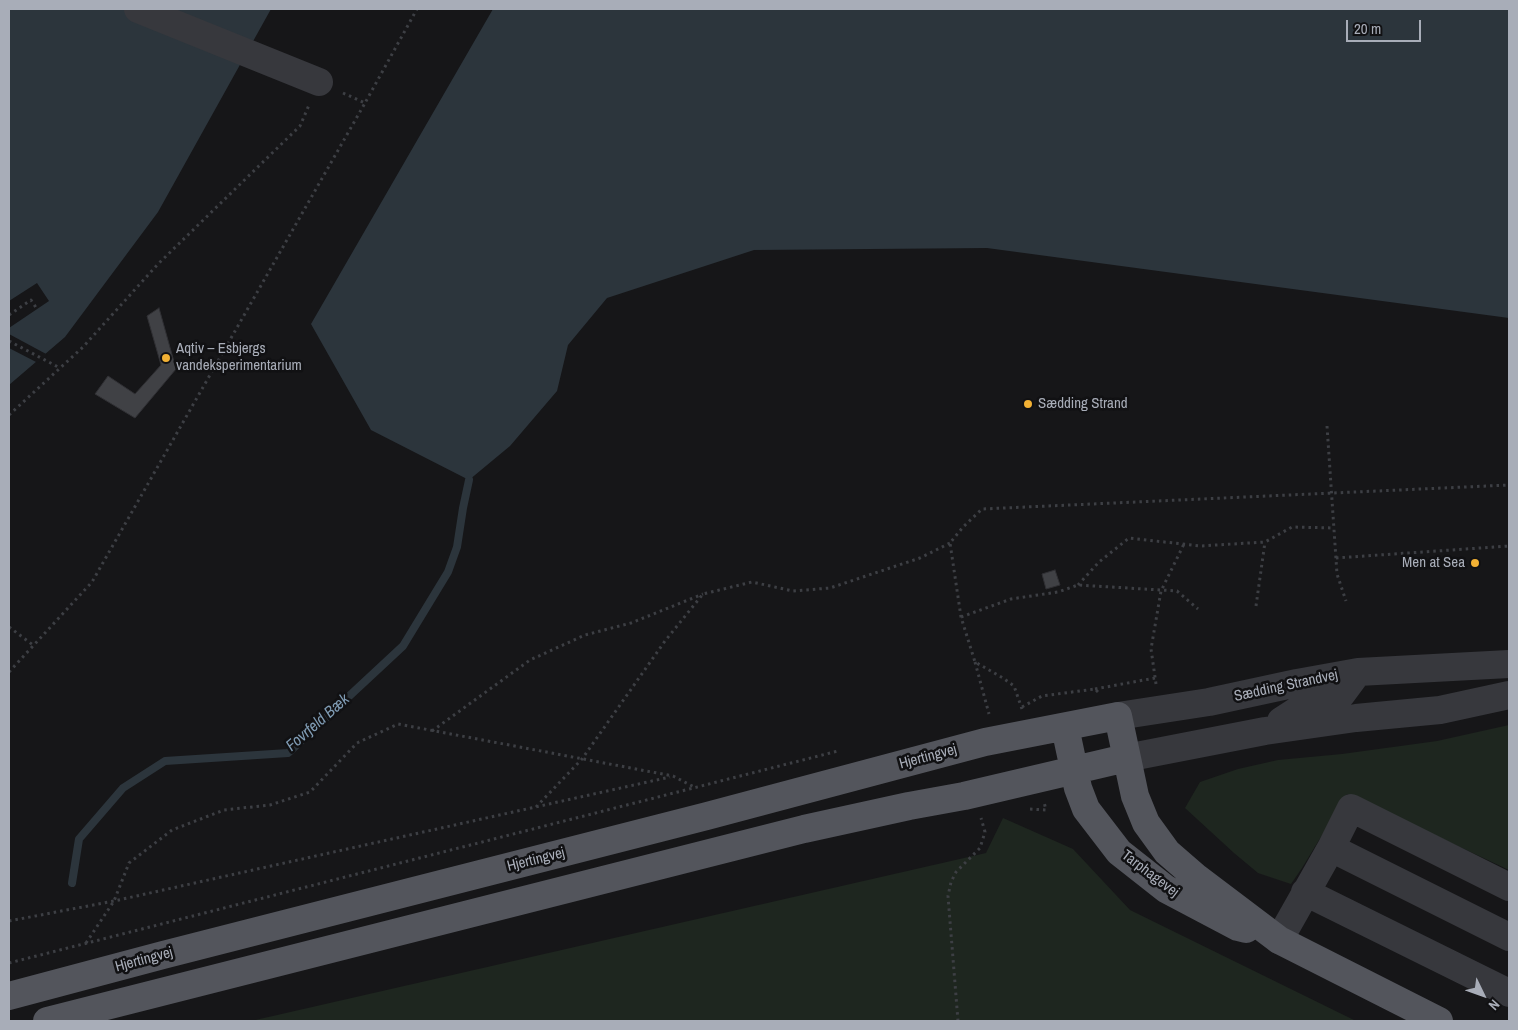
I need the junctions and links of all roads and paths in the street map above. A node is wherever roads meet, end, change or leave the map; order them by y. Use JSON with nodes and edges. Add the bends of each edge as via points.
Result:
{"nodes":[{"id":1,"x":138,"y":9,"type":"edge"},
{"id":2,"x":416,"y":9,"type":"edge"},
{"id":3,"x":319,"y":82,"type":"junction"},
{"id":4,"x":365,"y":103,"type":"junction"},
{"id":5,"x":37,"y":309,"type":"dead end"},
{"id":6,"x":9,"y":315,"type":"edge"},
{"id":7,"x":9,"y":341,"type":"edge"},
{"id":8,"x":60,"y":368,"type":"junction"},
{"id":9,"x":9,"y":415,"type":"edge"},
{"id":10,"x":1327,"y":426,"type":"dead end"},
{"id":11,"x":1509,"y":485,"type":"edge"},
{"id":12,"x":1331,"y":494,"type":"junction"},
{"id":13,"x":1334,"y":528,"type":"junction"},
{"id":14,"x":1265,"y":542,"type":"junction"},
{"id":15,"x":950,"y":543,"type":"junction"},
{"id":16,"x":1184,"y":544,"type":"junction"},
{"id":17,"x":1509,"y":546,"type":"edge"},
{"id":18,"x":1336,"y":558,"type":"junction"},
{"id":19,"x":1078,"y":585,"type":"junction"},
{"id":20,"x":1161,"y":591,"type":"junction"},
{"id":21,"x":703,"y":594,"type":"junction"},
{"id":22,"x":1346,"y":601,"type":"dead end"},
{"id":23,"x":1256,"y":606,"type":"dead end"},
{"id":24,"x":1198,"y":609,"type":"dead end"},
{"id":25,"x":961,"y":617,"type":"junction"},
{"id":26,"x":9,"y":627,"type":"edge"},
{"id":27,"x":33,"y":645,"type":"junction"},
{"id":28,"x":975,"y":662,"type":"junction"},
{"id":29,"x":1509,"y":664,"type":"edge"},
{"id":30,"x":9,"y":672,"type":"edge"},
{"id":31,"x":1358,"y":672,"type":"junction"},
{"id":32,"x":1155,"y":678,"type":"junction"},
{"id":33,"x":1096,"y":689,"type":"dead end"},
{"id":34,"x":1018,"y":694,"type":"dead end"},
{"id":35,"x":1057,"y":695,"type":"dead end"},
{"id":36,"x":1509,"y":695,"type":"edge"},
{"id":37,"x":1014,"y":709,"type":"dead end"},
{"id":38,"x":1160,"y":710,"type":"junction"},
{"id":39,"x":997,"y":712,"type":"dead end"},
{"id":40,"x":1118,"y":716,"type":"junction"},
{"id":41,"x":1376,"y":716,"type":"junction"},
{"id":42,"x":1065,"y":727,"type":"junction"},
{"id":43,"x":432,"y":731,"type":"junction"},
{"id":44,"x":1265,"y":731,"type":"junction"},
{"id":45,"x":846,"y":749,"type":"dead end"},
{"id":46,"x":1126,"y":758,"type":"junction"},
{"id":47,"x":582,"y":759,"type":"junction"},
{"id":48,"x":1074,"y":770,"type":"junction"},
{"id":49,"x":673,"y":776,"type":"junction"},
{"id":50,"x":695,"y":787,"type":"junction"},
{"id":51,"x":536,"y":808,"type":"junction"},
{"id":52,"x":980,"y":813,"type":"dead end"},
{"id":53,"x":1331,"y":848,"type":"junction"},
{"id":54,"x":1509,"y":887,"type":"edge"},
{"id":55,"x":1305,"y":892,"type":"junction"},
{"id":56,"x":114,"y":901,"type":"junction"},
{"id":57,"x":9,"y":921,"type":"edge"},
{"id":58,"x":1509,"y":937,"type":"edge"},
{"id":59,"x":1280,"y":940,"type":"junction"},
{"id":60,"x":86,"y":943,"type":"junction"},
{"id":61,"x":163,"y":955,"type":"junction"},
{"id":62,"x":9,"y":963,"type":"edge"},
{"id":63,"x":9,"y":988,"type":"edge"},
{"id":64,"x":1509,"y":993,"type":"edge"},
{"id":65,"x":9,"y":996,"type":"edge"},
{"id":66,"x":47,"y":1021,"type":"edge"},
{"id":67,"x":958,"y":1021,"type":"edge"},
{"id":68,"x":1439,"y":1021,"type":"edge"}],
"edges":[{"from":1,"to":3,"type":"street"},
{"from":2,"to":4,"type":"path"},
{"from":3,"to":4,"type":"path"},
{"from":3,"to":8,"type":"path","via":[[300,126],[158,264]]},
{"from":4,"to":27,"type":"path","via":[[92,582]]},
{"from":5,"to":6,"type":"path","via":[[31,300]]},
{"from":7,"to":8,"type":"path"},
{"from":8,"to":9,"type":"path"},
{"from":10,"to":12,"type":"path"},
{"from":11,"to":12,"type":"path"},
{"from":12,"to":13,"type":"path"},
{"from":12,"to":15,"type":"path","via":[[982,510]]},
{"from":13,"to":14,"type":"path","via":[[1292,527]]},
{"from":13,"to":18,"type":"path"},
{"from":14,"to":16,"type":"path"},
{"from":14,"to":23,"type":"path"},
{"from":15,"to":21,"type":"path","via":[[920,558],[830,588],[793,591],[752,582]]},
{"from":15,"to":25,"type":"path"},
{"from":16,"to":19,"type":"path","via":[[1129,538],[1099,562]]},
{"from":16,"to":20,"type":"path"},
{"from":17,"to":18,"type":"path"},
{"from":18,"to":22,"type":"path"},
{"from":19,"to":20,"type":"path"},
{"from":19,"to":25,"type":"path","via":[[1058,592],[1011,599]]},
{"from":20,"to":24,"type":"path","via":[[1177,591]]},
{"from":20,"to":32,"type":"path","via":[[1151,649]]},
{"from":21,"to":43,"type":"path","via":[[631,623],[585,635],[530,660]]},
{"from":21,"to":47,"type":"path"},
{"from":25,"to":28,"type":"path"},
{"from":26,"to":27,"type":"path"},
{"from":27,"to":30,"type":"path"},
{"from":28,"to":34,"type":"path","via":[[1014,686]]},
{"from":28,"to":39,"type":"path","via":[[989,714]]},
{"from":29,"to":31,"type":"street","name":"Sædding Strandvej"},
{"from":31,"to":38,"type":"street","name":"Sædding Strandvej"},
{"from":31,"to":41,"type":"street","via":[[1364,696]]},
{"from":31,"to":44,"type":"street","via":[[1341,695],[1298,710]]},
{"from":32,"to":33,"type":"path"},
{"from":32,"to":38,"type":"path"},
{"from":35,"to":37,"type":"path","via":[[1042,696]]},
{"from":36,"to":41,"type":"street","via":[[1440,710]]},
{"from":38,"to":40,"type":"street","name":"Sædding Strandvej"},
{"from":40,"to":42,"type":"main road","name":"Sædding Strandvej"},
{"from":40,"to":46,"type":"main road","name":"Tarphagevej"},
{"from":41,"to":44,"type":"street"},
{"from":42,"to":48,"type":"main road","name":"Tarphagevej"},
{"from":42,"to":61,"type":"main road","name":"Hjertingvej","via":[[985,742]]},
{"from":43,"to":47,"type":"path"},
{"from":43,"to":56,"type":"path","via":[[398,724],[357,743],[310,792],[270,805],[224,810],[172,830],[129,863]]},
{"from":44,"to":46,"type":"street"},
{"from":45,"to":50,"type":"path"},
{"from":46,"to":48,"type":"main road"},
{"from":46,"to":59,"type":"main road","name":"Tarphagevej","via":[[1135,796],[1146,823],[1167,852]]},
{"from":47,"to":49,"type":"path"},
{"from":47,"to":51,"type":"path"},
{"from":48,"to":59,"type":"main road","name":"Tarphagevej","via":[[1086,809],[1119,852],[1166,889],[1238,927]]},
{"from":48,"to":66,"type":"main road","via":[[804,829]]},
{"from":49,"to":50,"type":"path"},
{"from":49,"to":51,"type":"path"},
{"from":50,"to":60,"type":"path"},
{"from":51,"to":56,"type":"path"},
{"from":52,"to":67,"type":"path","via":[[984,832],[980,848],[956,872],[950,882],[948,896]]},
{"from":53,"to":54,"type":"street","via":[[1351,808]]},
{"from":53,"to":55,"type":"street"},
{"from":53,"to":58,"type":"street"},
{"from":55,"to":59,"type":"street"},
{"from":55,"to":64,"type":"street"},
{"from":56,"to":57,"type":"path"},
{"from":56,"to":60,"type":"path"},
{"from":59,"to":68,"type":"main road","name":"Tarphagevej"},
{"from":60,"to":62,"type":"path"},
{"from":61,"to":63,"type":"main road"},
{"from":61,"to":65,"type":"main road","name":"Hjertingvej"}]}
